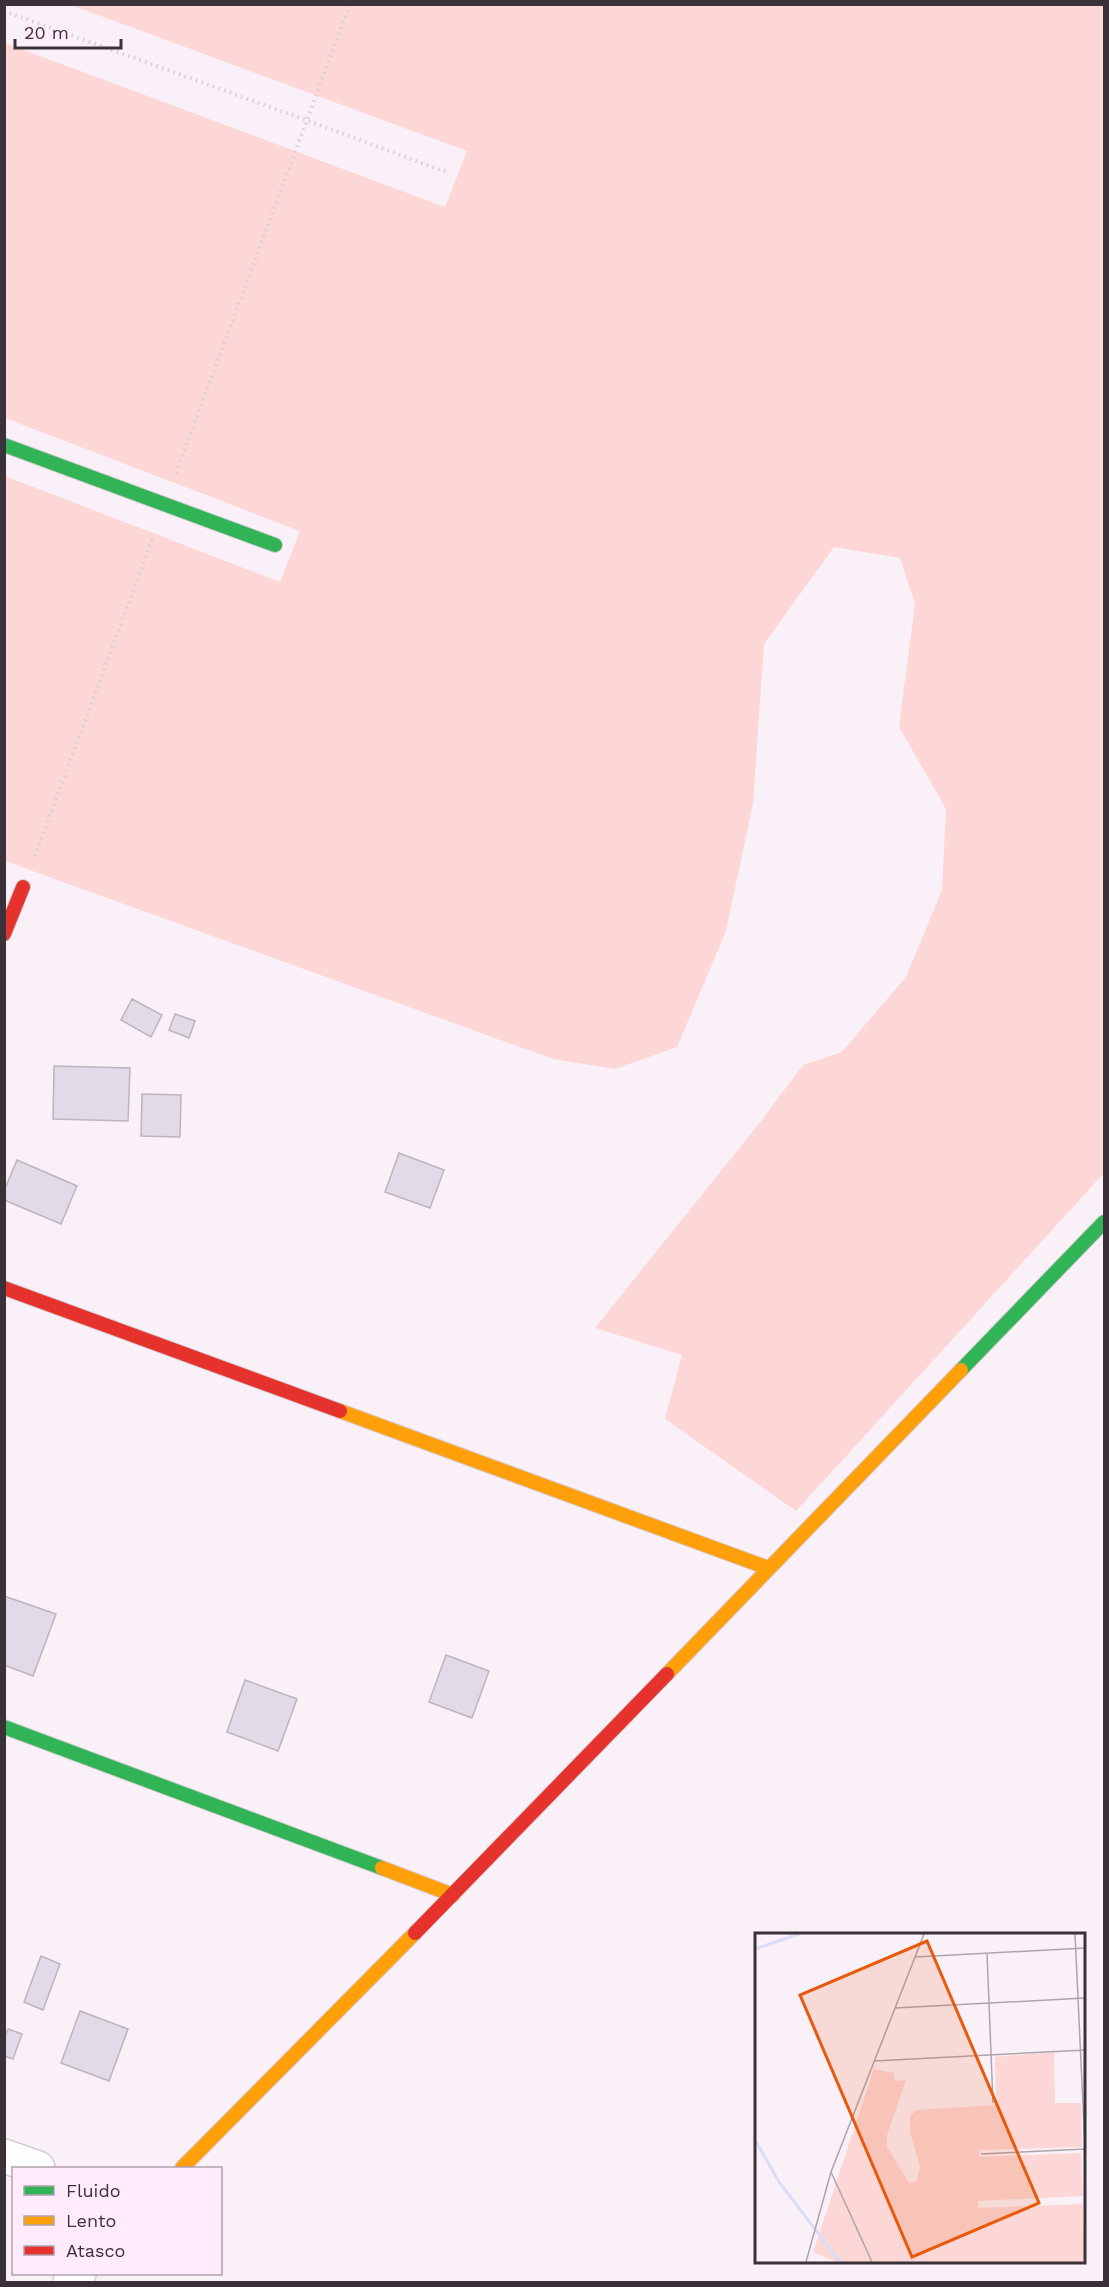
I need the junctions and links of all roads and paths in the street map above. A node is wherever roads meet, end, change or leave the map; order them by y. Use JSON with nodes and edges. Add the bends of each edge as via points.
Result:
{"nodes":[{"id":1,"x":350,"y":4,"type":"edge"},
{"id":2,"x":4,"y":11,"type":"edge"},
{"id":3,"x":306,"y":120,"type":"junction"},
{"id":4,"x":446,"y":172,"type":"dead end"},
{"id":5,"x":4,"y":445,"type":"edge"},
{"id":6,"x":165,"y":504,"type":"junction"},
{"id":7,"x":274,"y":545,"type":"dead end"},
{"id":8,"x":24,"y":887,"type":"joint"},
{"id":9,"x":4,"y":934,"type":"edge"},
{"id":10,"x":1104,"y":1222,"type":"edge"},
{"id":11,"x":4,"y":1288,"type":"edge"},
{"id":12,"x":768,"y":1568,"type":"junction"},
{"id":13,"x":4,"y":1727,"type":"edge"},
{"id":14,"x":453,"y":1895,"type":"junction"},
{"id":15,"x":4,"y":2156,"type":"edge"},
{"id":16,"x":33,"y":2167,"type":"edge"},
{"id":17,"x":184,"y":2167,"type":"edge"}],
"edges":[{"from":1,"to":3,"type":"path"},
{"from":2,"to":3,"type":"path"},
{"from":3,"to":4,"type":"path"},
{"from":3,"to":6,"type":"path"},
{"from":5,"to":6,"type":"street"},
{"from":6,"to":7,"type":"street"},
{"from":6,"to":8,"type":"path"},
{"from":8,"to":9,"type":"street"},
{"from":10,"to":12,"type":"street"},
{"from":11,"to":12,"type":"street"},
{"from":12,"to":14,"type":"street"},
{"from":13,"to":14,"type":"street"},
{"from":14,"to":17,"type":"street"},
{"from":15,"to":16,"type":"street"}]}
